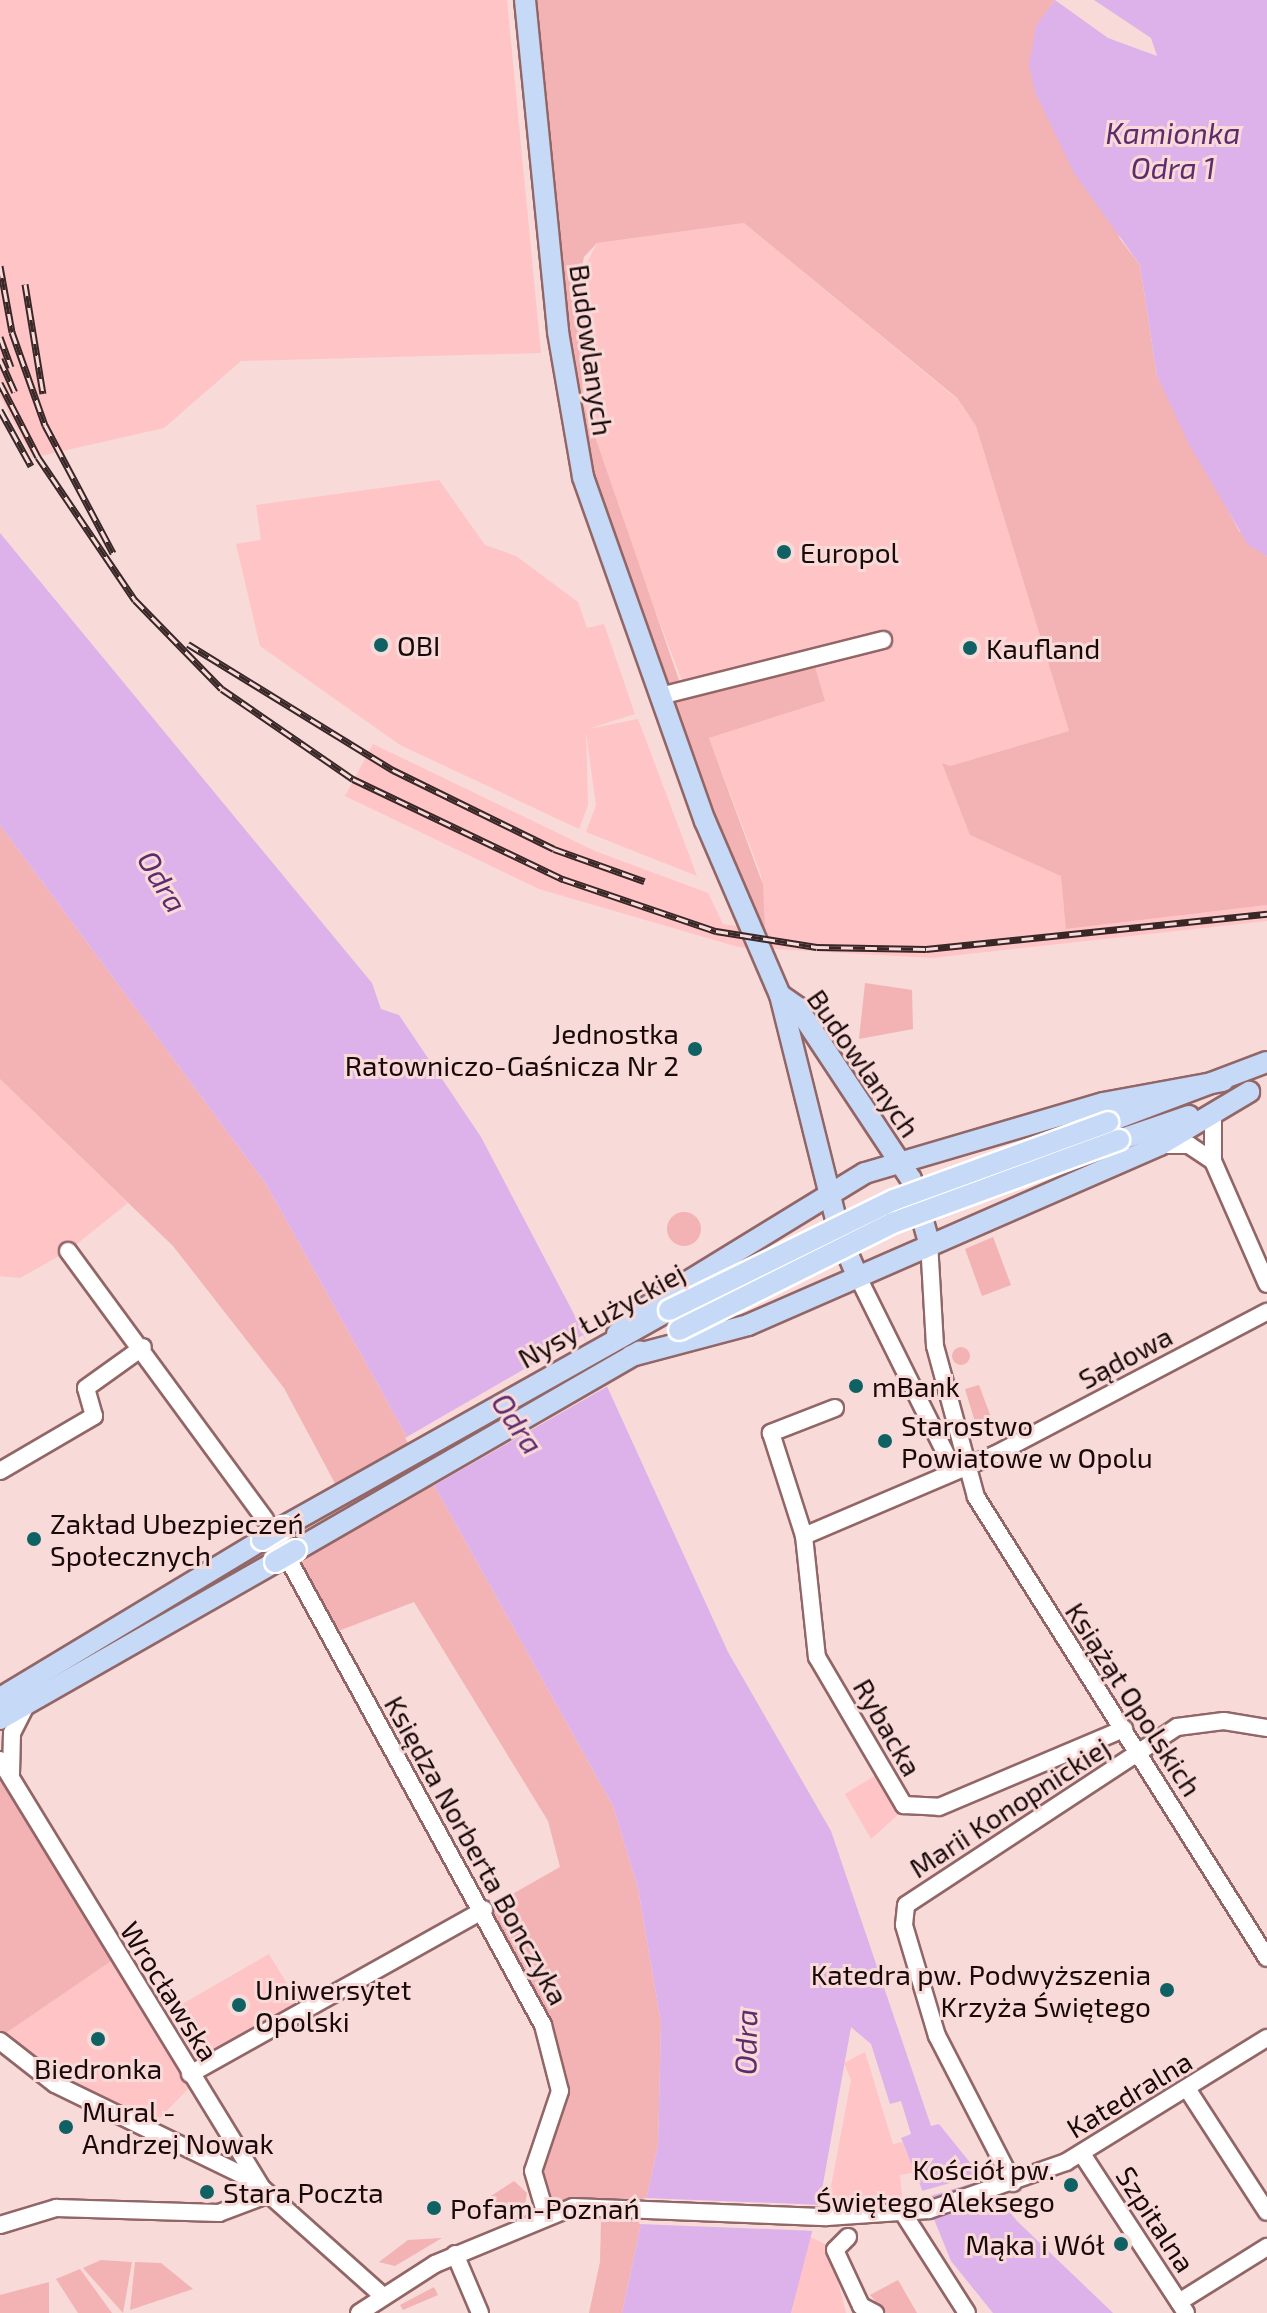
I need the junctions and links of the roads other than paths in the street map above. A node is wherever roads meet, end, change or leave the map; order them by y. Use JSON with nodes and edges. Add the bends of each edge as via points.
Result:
{"nodes":[{"id":1,"x":525,"y":0,"type":"edge"},
{"id":2,"x":883,"y":640,"type":"dead end"},
{"id":3,"x":660,"y":696,"type":"junction"},
{"id":4,"x":780,"y":995,"type":"junction"},
{"id":5,"x":1267,"y":1062,"type":"edge"},
{"id":6,"x":1223,"y":1081,"type":"junction"},
{"id":7,"x":1258,"y":1088,"type":"edge"},
{"id":8,"x":1213,"y":1115,"type":"junction"},
{"id":9,"x":1160,"y":1145,"type":"junction"},
{"id":10,"x":1213,"y":1161,"type":"junction"},
{"id":11,"x":902,"y":1165,"type":"junction"},
{"id":12,"x":831,"y":1193,"type":"junction"},
{"id":13,"x":929,"y":1242,"type":"junction"},
{"id":14,"x":68,"y":1251,"type":"dead end"},
{"id":15,"x":856,"y":1273,"type":"junction"},
{"id":16,"x":1267,"y":1284,"type":"edge"},
{"id":17,"x":1267,"y":1312,"type":"edge"},
{"id":18,"x":646,"y":1315,"type":"junction"},
{"id":19,"x":143,"y":1347,"type":"junction"},
{"id":20,"x":631,"y":1356,"type":"junction"},
{"id":21,"x":835,"y":1408,"type":"dead end"},
{"id":22,"x":963,"y":1466,"type":"junction"},
{"id":23,"x":0,"y":1471,"type":"edge"},
{"id":24,"x":274,"y":1523,"type":"junction"},
{"id":25,"x":804,"y":1536,"type":"junction"},
{"id":26,"x":288,"y":1559,"type":"junction"},
{"id":27,"x":44,"y":1671,"type":"junction"},
{"id":28,"x":0,"y":1686,"type":"edge"},
{"id":29,"x":0,"y":1698,"type":"edge"},
{"id":30,"x":29,"y":1699,"type":"junction"},
{"id":31,"x":0,"y":1719,"type":"edge"},
{"id":32,"x":1267,"y":1728,"type":"edge"},
{"id":33,"x":1124,"y":1729,"type":"junction"},
{"id":34,"x":1140,"y":1751,"type":"junction"},
{"id":35,"x":0,"y":1760,"type":"edge"},
{"id":36,"x":6,"y":1782,"type":"edge"},
{"id":37,"x":484,"y":1910,"type":"junction"},
{"id":38,"x":1267,"y":1958,"type":"edge"},
{"id":39,"x":1267,"y":2038,"type":"edge"},
{"id":40,"x":0,"y":2041,"type":"edge"},
{"id":41,"x":190,"y":2074,"type":"junction"},
{"id":42,"x":1188,"y":2090,"type":"junction"},
{"id":43,"x":1082,"y":2154,"type":"junction"},
{"id":44,"x":1013,"y":2183,"type":"junction"},
{"id":45,"x":262,"y":2188,"type":"junction"},
{"id":46,"x":1267,"y":2212,"type":"edge"},
{"id":47,"x":546,"y":2215,"type":"junction"},
{"id":48,"x":905,"y":2216,"type":"junction"},
{"id":49,"x":0,"y":2225,"type":"edge"},
{"id":50,"x":848,"y":2237,"type":"dead end"},
{"id":51,"x":1267,"y":2247,"type":"edge"},
{"id":52,"x":455,"y":2254,"type":"junction"},
{"id":53,"x":383,"y":2296,"type":"junction"},
{"id":54,"x":1183,"y":2307,"type":"edge"},
{"id":55,"x":864,"y":2311,"type":"edge"},
{"id":56,"x":359,"y":2313,"type":"edge"},
{"id":57,"x":480,"y":2313,"type":"edge"},
{"id":58,"x":967,"y":2313,"type":"edge"}],
"edges":[{"from":1,"to":3,"type":"main road","name":"Budowlanych","via":[[577,452]]},
{"from":2,"to":3,"type":"street"},
{"from":3,"to":4,"type":"main road","name":"Budowlanych","via":[[714,846]]},
{"from":4,"to":11,"type":"main road","name":"Budowlanych","via":[[797,1007]]},
{"from":4,"to":12,"type":"main road","name":"Budowlanych"},
{"from":5,"to":6,"type":"main road","name":"Nysy Łużyckiej"},
{"from":6,"to":11,"type":"main road","via":[[1103,1103]]},
{"from":6,"to":18,"type":"main road","name":"Nysy Łużyckiej","bridge":true,"via":[[882,1205],[669,1310]]},
{"from":7,"to":8,"type":"main road"},
{"from":7,"to":20,"type":"main road","name":"Nysy Łużyckiej","bridge":true,"via":[[893,1223]]},
{"from":8,"to":9,"type":"main road"},
{"from":8,"to":10,"type":"street"},
{"from":9,"to":10,"type":"street","via":[[1189,1145]]},
{"from":9,"to":13,"type":"main road"},
{"from":10,"to":16,"type":"street"},
{"from":11,"to":12,"type":"main road","via":[[865,1173]]},
{"from":11,"to":13,"type":"main road","name":"Budowlanych","via":[[921,1200]]},
{"from":12,"to":15,"type":"main road","name":"Budowlanych"},
{"from":12,"to":18,"type":"main road"},
{"from":13,"to":15,"type":"main road"},
{"from":13,"to":22,"type":"street","name":"Książąt Opolskich","via":[[935,1346],[962,1437]]},
{"from":14,"to":19,"type":"street"},
{"from":15,"to":20,"type":"main road","via":[[720,1335]]},
{"from":15,"to":22,"type":"street","name":"Książąt Opolskich","via":[[948,1458]]},
{"from":17,"to":22,"type":"street","name":"Sądowa"},
{"from":18,"to":24,"type":"main road","name":"Nysy Łużyckiej","via":[[335,1498]]},
{"from":19,"to":23,"type":"street","via":[[86,1388],[94,1416]]},
{"from":19,"to":24,"type":"street"},
{"from":20,"to":26,"type":"main road","name":"Nysy Łużyckiej"},
{"from":21,"to":25,"type":"street","via":[[771,1433]]},
{"from":22,"to":25,"type":"street","name":"Sądowa"},
{"from":22,"to":33,"type":"street","name":"Książąt Opolskich","via":[[1002,1543]]},
{"from":24,"to":27,"type":"main road","name":"Nysy Łużyckiej","bridge":true,"via":[[262,1540]]},
{"from":25,"to":33,"type":"street","name":"Rybacka","via":[[817,1657],[904,1805],[939,1807]]},
{"from":26,"to":30,"type":"main road","name":"Nysy Łużyckiej"},
{"from":26,"to":37,"type":"street","name":"Księdza Norberta Bonczyka"},
{"from":27,"to":28,"type":"main road"},
{"from":27,"to":29,"type":"main road","name":"Nysy Łużyckiej"},
{"from":30,"to":31,"type":"main road","name":"Nysy Łużyckiej"},
{"from":30,"to":36,"type":"street","via":[[10,1744]]},
{"from":32,"to":34,"type":"street","name":"Marii Konopnickiej","via":[[1201,1722],[1177,1727]]},
{"from":33,"to":34,"type":"street","name":"Książąt Opolskich"},
{"from":34,"to":38,"type":"street","name":"Książąt Opolskich"},
{"from":34,"to":44,"type":"street","name":"Marii Konopnickiej","via":[[906,1905],[904,1925],[937,2036]]},
{"from":35,"to":36,"type":"street","name":"Wrocławska"},
{"from":36,"to":41,"type":"street","name":"Wrocławska"},
{"from":37,"to":41,"type":"street"},
{"from":37,"to":47,"type":"street","name":"Księdza Norberta Bonczyka","via":[[557,2068],[556,2115],[533,2171]]},
{"from":39,"to":42,"type":"street","name":"Katedralna"},
{"from":40,"to":45,"type":"street","via":[[55,2084]]},
{"from":41,"to":45,"type":"street","name":"Wrocławska"},
{"from":42,"to":43,"type":"street","name":"Katedralna"},
{"from":42,"to":46,"type":"street"},
{"from":43,"to":44,"type":"street","name":"Katedralna"},
{"from":43,"to":54,"type":"street","name":"Szpitalna"},
{"from":44,"to":48,"type":"street","name":"Katedralna"},
{"from":45,"to":49,"type":"street","via":[[230,2211],[56,2208]]},
{"from":45,"to":53,"type":"street"},
{"from":47,"to":48,"type":"street","via":[[594,2207]]},
{"from":47,"to":52,"type":"street"},
{"from":48,"to":58,"type":"street"},
{"from":50,"to":55,"type":"street","via":[[835,2250]]},
{"from":51,"to":54,"type":"street"},
{"from":52,"to":53,"type":"street"},
{"from":52,"to":57,"type":"street"},
{"from":53,"to":56,"type":"street"}]}
